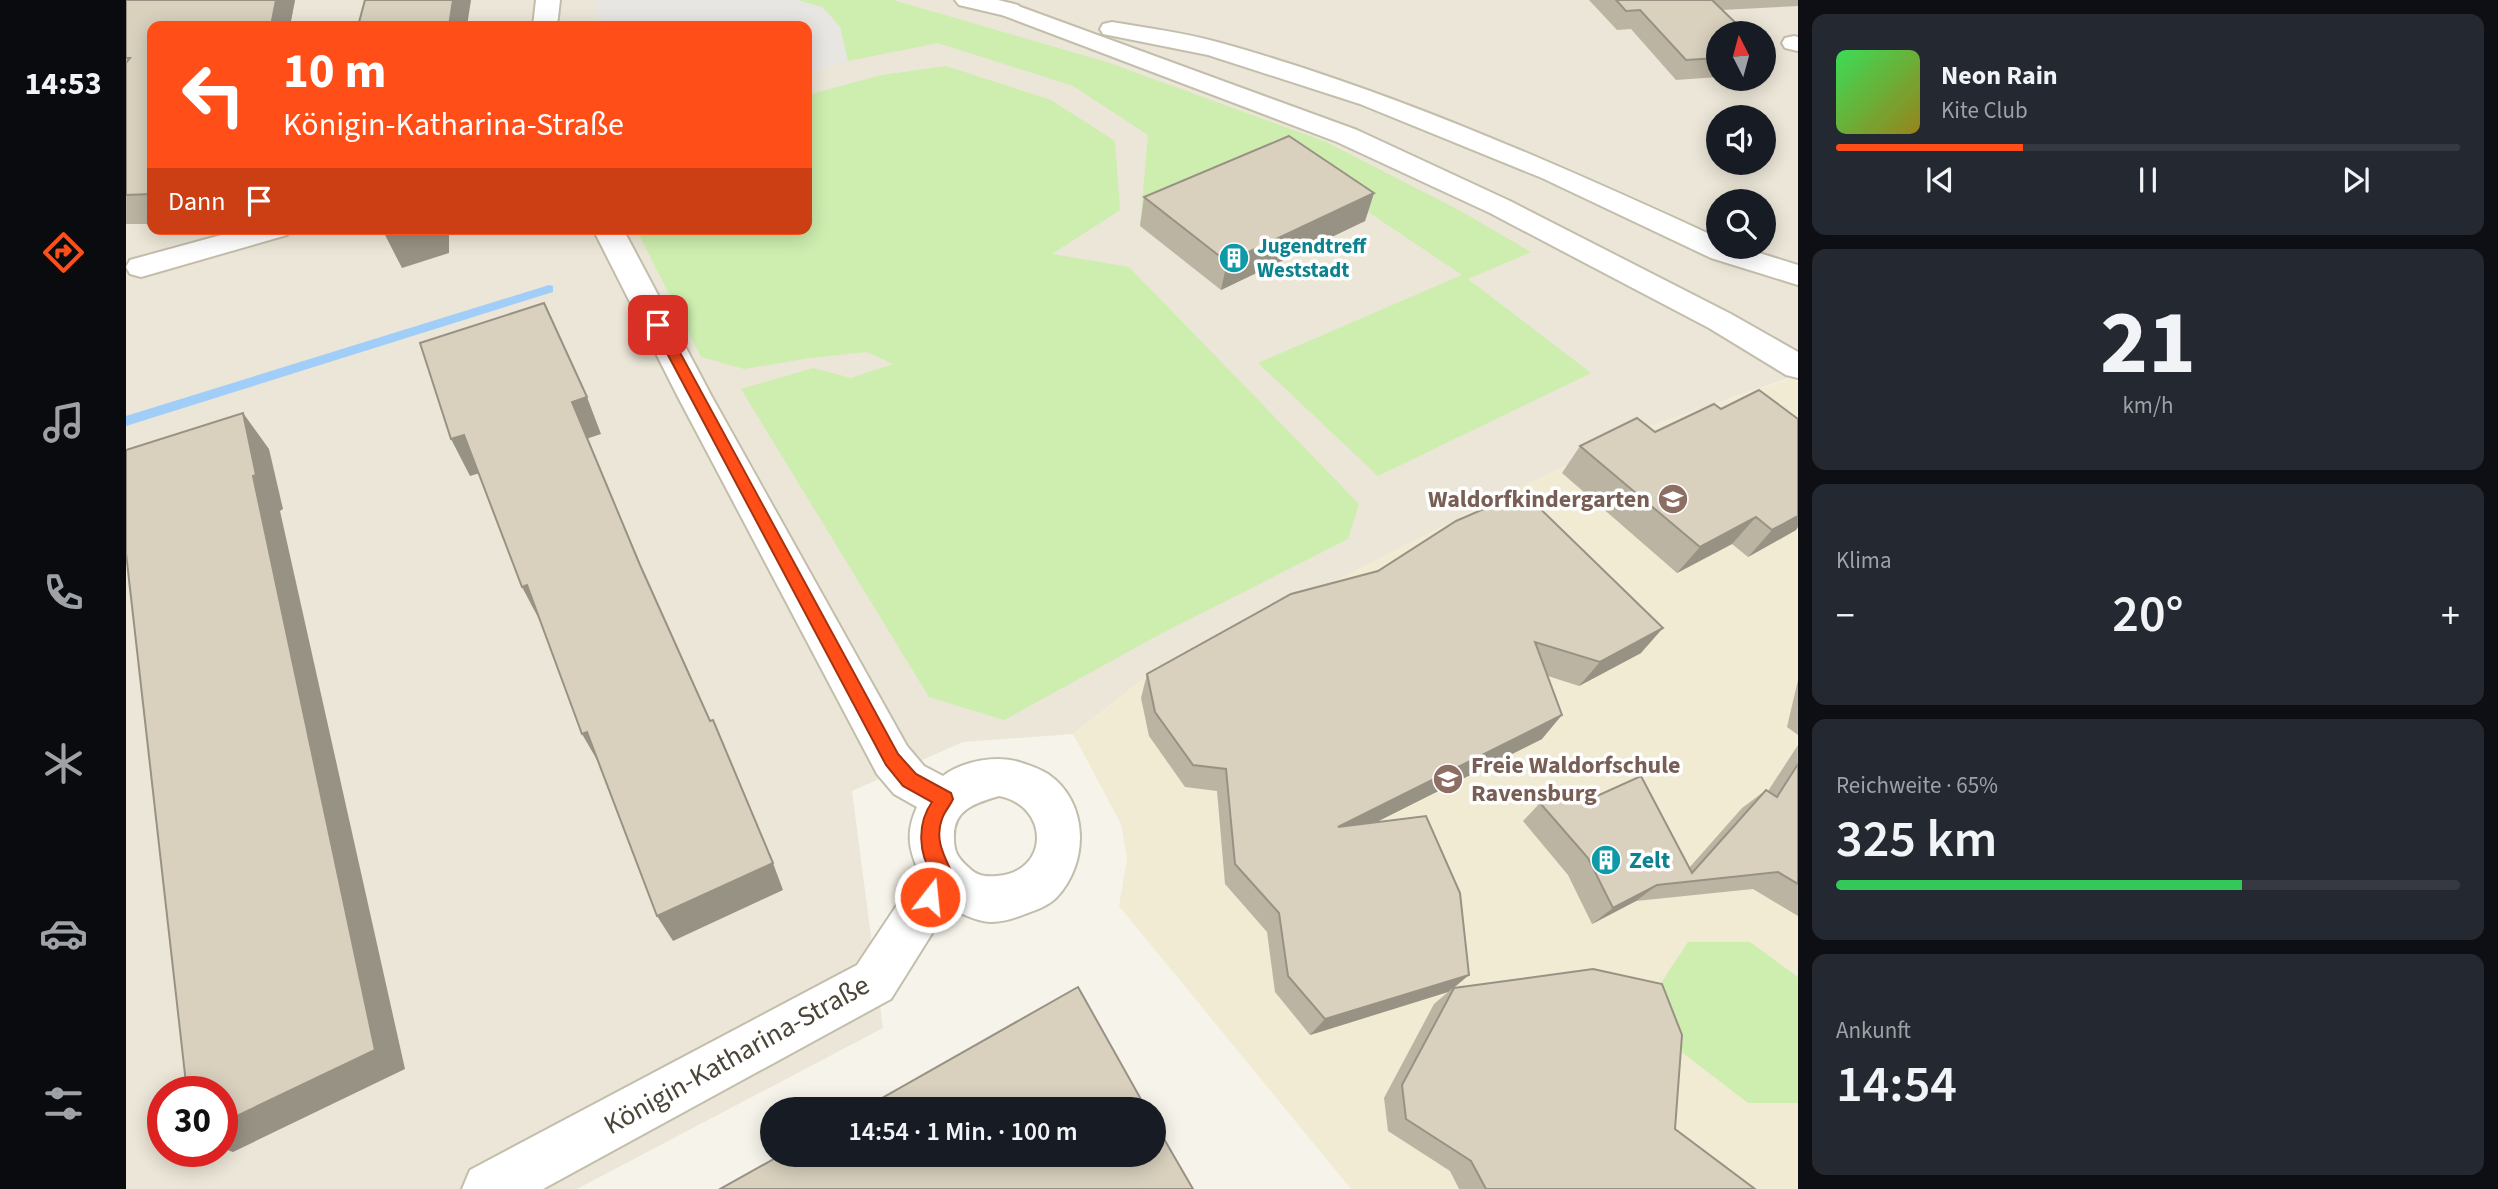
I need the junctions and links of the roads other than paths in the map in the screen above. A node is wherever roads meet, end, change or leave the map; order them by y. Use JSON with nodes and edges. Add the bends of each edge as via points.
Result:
{"nodes":[{"id":1,"x":548,"y":0,"type":"edge"},
{"id":2,"x":967,"y":0,"type":"edge"},
{"id":3,"x":1010,"y":10,"type":"junction"},
{"id":4,"x":546,"y":21,"type":"edge"},
{"id":5,"x":256,"y":235,"type":"edge"},
{"id":6,"x":611,"y":235,"type":"edge"},
{"id":7,"x":1706,"y":244,"type":"edge"},
{"id":8,"x":1733,"y":259,"type":"edge"},
{"id":9,"x":1747,"y":259,"type":"edge"},
{"id":10,"x":141,"y":267,"type":"dead end"},
{"id":11,"x":1798,"y":275,"type":"edge"},
{"id":12,"x":1798,"y":301,"type":"edge"},
{"id":13,"x":1798,"y":367,"type":"edge"},
{"id":14,"x":944,"y":799,"type":"junction"},
{"id":15,"x":943,"y":875,"type":"junction"},
{"id":16,"x":489,"y":1189,"type":"edge"}],
"edges":[{"from":1,"to":4,"type":"street"},
{"from":2,"to":3,"type":"street"},
{"from":3,"to":7,"type":"street","via":[[1213,48],[1302,75],[1455,131]]},
{"from":3,"to":13,"type":"street","via":[[1347,136],[1500,207],[1720,321]]},
{"from":5,"to":10,"type":"street"},
{"from":6,"to":14,"type":"street","via":[[892,760],[909,780]]},
{"from":8,"to":12,"type":"street"},
{"from":9,"to":11,"type":"street"},
{"from":14,"to":15,"type":"street","via":[[933,815],[929,834],[935,863]]},
{"from":14,"to":15,"type":"street","via":[[959,786],[978,779],[1017,781],[1047,801],[1060,834],[1053,866],[1025,893],[1004,900],[981,898],[960,890]]},
{"from":15,"to":16,"type":"street","name":"Königin-Katharina-Straße","via":[[874,982]]}]}
